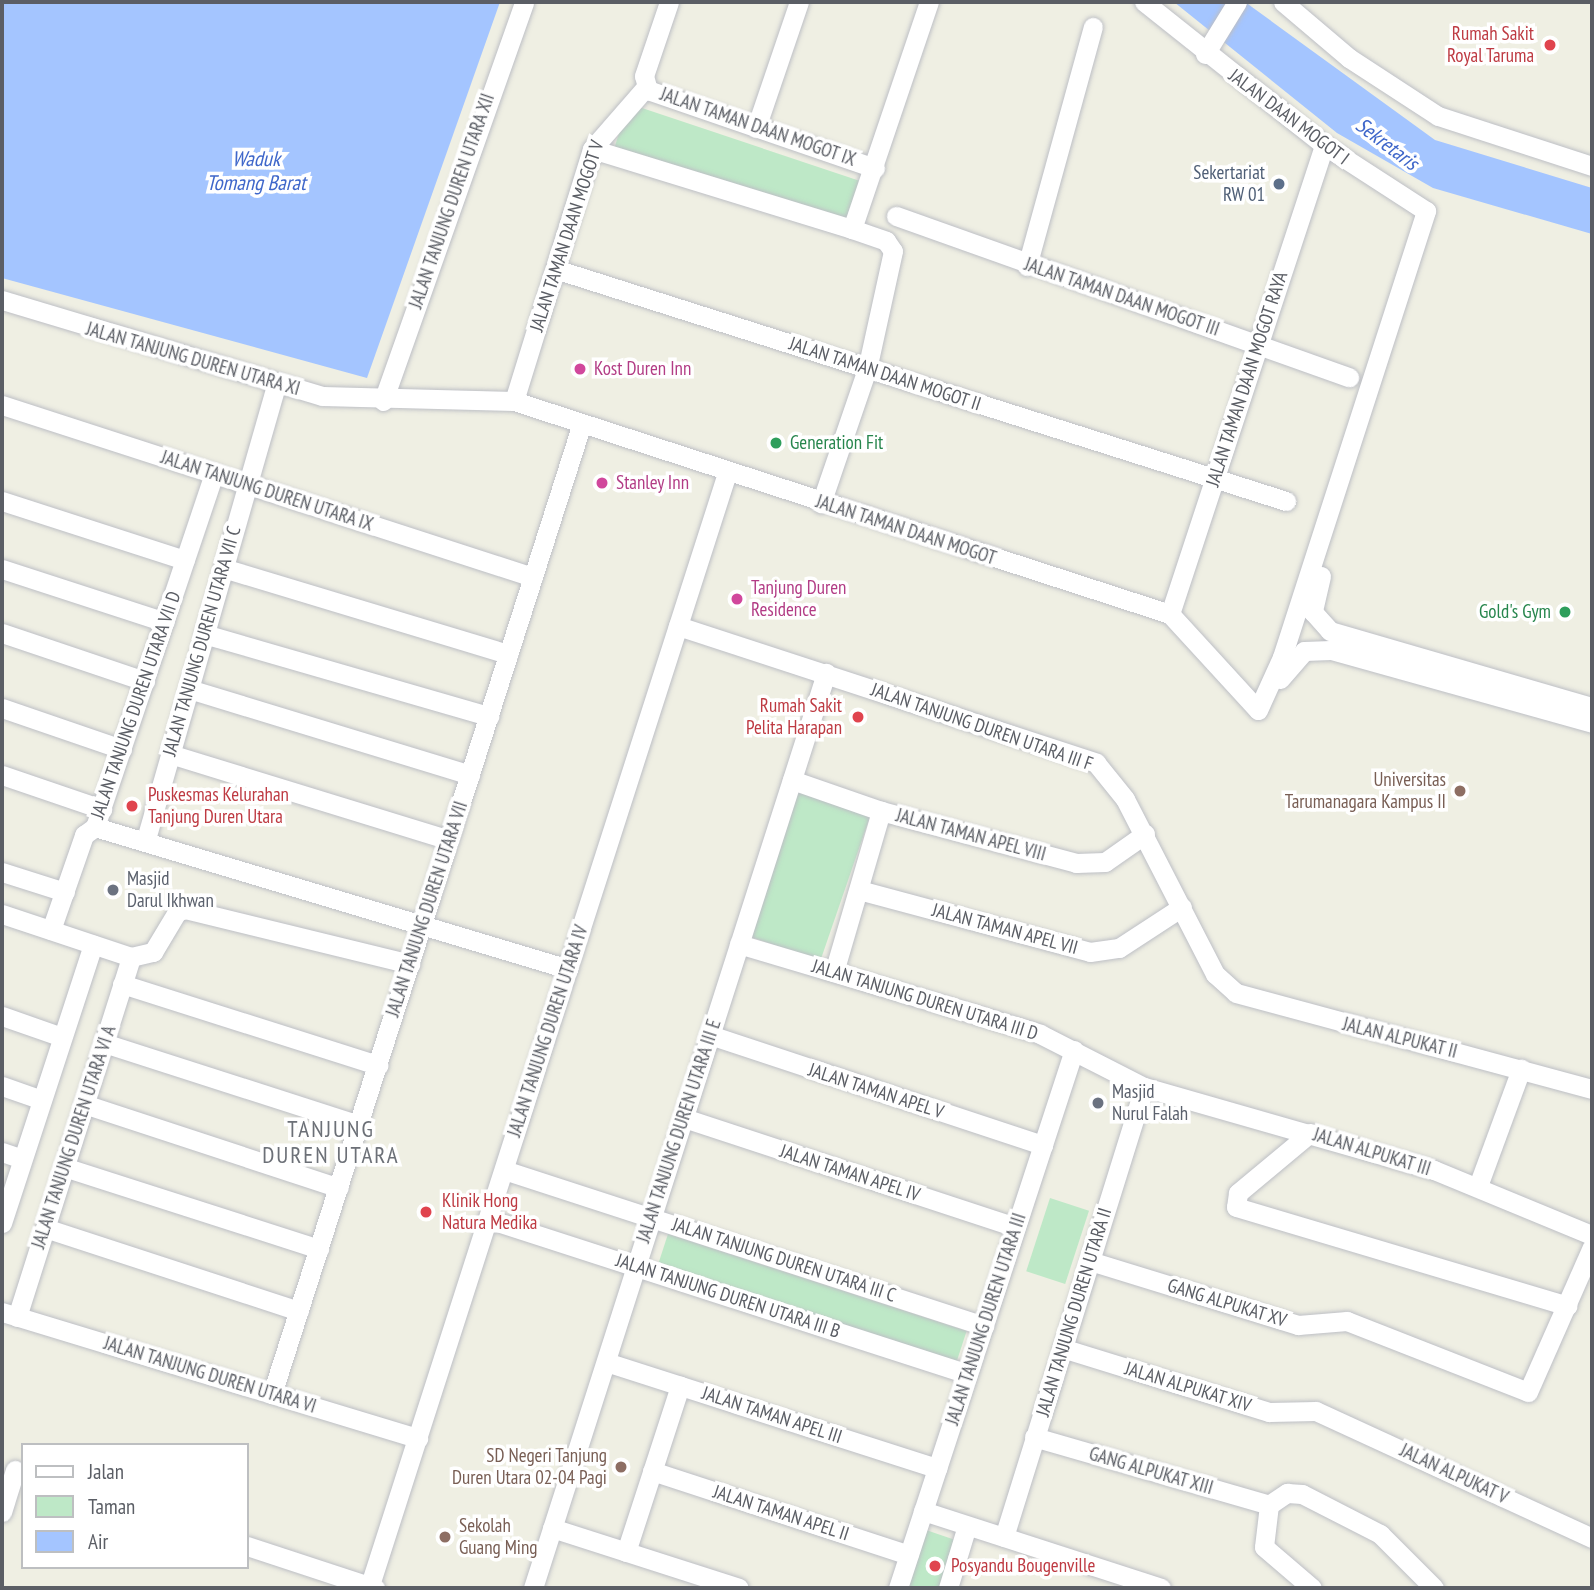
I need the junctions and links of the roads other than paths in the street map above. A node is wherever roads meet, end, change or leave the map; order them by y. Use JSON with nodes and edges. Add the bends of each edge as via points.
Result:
{"nodes":[{"id":1,"x":524,"y":2,"type":"edge"},
{"id":2,"x":669,"y":2,"type":"edge"},
{"id":3,"x":799,"y":2,"type":"edge"},
{"id":4,"x":929,"y":2,"type":"edge"},
{"id":5,"x":1144,"y":2,"type":"edge"},
{"id":6,"x":1237,"y":2,"type":"edge"},
{"id":7,"x":1283,"y":2,"type":"edge"},
{"id":8,"x":1314,"y":2,"type":"edge"},
{"id":9,"x":1300,"y":16,"type":"junction"},
{"id":10,"x":1093,"y":27,"type":"dead end"},
{"id":11,"x":1210,"y":48,"type":"junction"},
{"id":12,"x":645,"y":85,"type":"junction"},
{"id":13,"x":756,"y":128,"type":"junction"},
{"id":14,"x":1324,"y":145,"type":"junction"},
{"id":15,"x":592,"y":149,"type":"junction"},
{"id":16,"x":1592,"y":166,"type":"edge"},
{"id":17,"x":875,"y":168,"type":"junction"},
{"id":18,"x":896,"y":216,"type":"dead end"},
{"id":19,"x":852,"y":229,"type":"junction"},
{"id":20,"x":1027,"y":266,"type":"junction"},
{"id":21,"x":555,"y":269,"type":"junction"},
{"id":22,"x":2,"y":300,"type":"edge"},
{"id":23,"x":1259,"y":343,"type":"junction"},
{"id":24,"x":867,"y":369,"type":"junction"},
{"id":25,"x":1349,"y":377,"type":"dead end"},
{"id":26,"x":275,"y":386,"type":"junction"},
{"id":27,"x":383,"y":401,"type":"junction"},
{"id":28,"x":514,"y":401,"type":"junction"},
{"id":29,"x":2,"y":405,"type":"edge"},
{"id":30,"x":582,"y":423,"type":"junction"},
{"id":31,"x":727,"y":473,"type":"junction"},
{"id":32,"x":214,"y":474,"type":"junction"},
{"id":33,"x":1215,"y":478,"type":"junction"},
{"id":34,"x":247,"y":484,"type":"junction"},
{"id":35,"x":1337,"y":493,"type":"junction"},
{"id":36,"x":2,"y":501,"type":"edge"},
{"id":37,"x":1286,"y":501,"type":"dead end"},
{"id":38,"x":821,"y":503,"type":"junction"},
{"id":39,"x":185,"y":561,"type":"junction"},
{"id":40,"x":223,"y":568,"type":"junction"},
{"id":41,"x":2,"y":569,"type":"edge"},
{"id":42,"x":533,"y":577,"type":"junction"},
{"id":43,"x":1170,"y":614,"type":"junction"},
{"id":44,"x":164,"y":622,"type":"junction"},
{"id":45,"x":678,"y":626,"type":"junction"},
{"id":46,"x":2,"y":633,"type":"edge"},
{"id":47,"x":204,"y":634,"type":"junction"},
{"id":48,"x":508,"y":654,"type":"junction"},
{"id":49,"x":827,"y":673,"type":"junction"},
{"id":50,"x":145,"y":681,"type":"junction"},
{"id":51,"x":189,"y":689,"type":"junction"},
{"id":52,"x":1266,"y":700,"type":"junction"},
{"id":53,"x":1592,"y":707,"type":"edge"},
{"id":54,"x":2,"y":708,"type":"edge"},
{"id":55,"x":489,"y":716,"type":"junction"},
{"id":56,"x":1592,"y":723,"type":"edge"},
{"id":57,"x":122,"y":749,"type":"junction"},
{"id":58,"x":170,"y":754,"type":"junction"},
{"id":59,"x":2,"y":775,"type":"edge"},
{"id":60,"x":470,"y":775,"type":"junction"},
{"id":61,"x":792,"y":779,"type":"junction"},
{"id":62,"x":881,"y":811,"type":"junction"},
{"id":63,"x":99,"y":818,"type":"junction"},
{"id":64,"x":1145,"y":834,"type":"junction"},
{"id":65,"x":146,"y":839,"type":"junction"},
{"id":66,"x":449,"y":840,"type":"junction"},
{"id":67,"x":2,"y":872,"type":"edge"},
{"id":68,"x":859,"y":890,"type":"junction"},
{"id":69,"x":65,"y":892,"type":"junction"},
{"id":70,"x":1182,"y":908,"type":"junction"},
{"id":71,"x":2,"y":914,"type":"edge"},
{"id":72,"x":423,"y":923,"type":"junction"},
{"id":73,"x":51,"y":930,"type":"junction"},
{"id":74,"x":93,"y":944,"type":"junction"},
{"id":75,"x":739,"y":944,"type":"junction"},
{"id":76,"x":131,"y":957,"type":"junction"},
{"id":77,"x":410,"y":964,"type":"junction"},
{"id":78,"x":568,"y":969,"type":"junction"},
{"id":79,"x":834,"y":972,"type":"junction"},
{"id":80,"x":1215,"y":974,"type":"joint"},
{"id":81,"x":122,"y":984,"type":"junction"},
{"id":82,"x":2,"y":1016,"type":"edge"},
{"id":83,"x":710,"y":1035,"type":"junction"},
{"id":84,"x":62,"y":1037,"type":"junction"},
{"id":85,"x":104,"y":1043,"type":"junction"},
{"id":86,"x":1074,"y":1050,"type":"junction"},
{"id":87,"x":378,"y":1065,"type":"junction"},
{"id":88,"x":1521,"y":1069,"type":"junction"},
{"id":89,"x":2,"y":1086,"type":"edge"},
{"id":90,"x":1144,"y":1087,"type":"junction"},
{"id":91,"x":1592,"y":1089,"type":"edge"},
{"id":92,"x":42,"y":1100,"type":"junction"},
{"id":93,"x":84,"y":1104,"type":"junction"},
{"id":94,"x":684,"y":1118,"type":"junction"},
{"id":95,"x":359,"y":1125,"type":"junction"},
{"id":96,"x":1310,"y":1133,"type":"junction"},
{"id":97,"x":1043,"y":1145,"type":"junction"},
{"id":98,"x":2,"y":1152,"type":"edge"},
{"id":99,"x":22,"y":1159,"type":"junction"},
{"id":100,"x":64,"y":1167,"type":"junction"},
{"id":101,"x":504,"y":1170,"type":"junction"},
{"id":102,"x":1478,"y":1186,"type":"junction"},
{"id":103,"x":339,"y":1188,"type":"junction"},
{"id":104,"x":652,"y":1217,"type":"junction"},
{"id":105,"x":488,"y":1219,"type":"junction"},
{"id":106,"x":2,"y":1220,"type":"edge"},
{"id":107,"x":1016,"y":1227,"type":"junction"},
{"id":108,"x":45,"y":1228,"type":"junction"},
{"id":109,"x":1592,"y":1235,"type":"edge"},
{"id":110,"x":1592,"y":1247,"type":"edge"},
{"id":111,"x":319,"y":1249,"type":"junction"},
{"id":112,"x":1090,"y":1261,"type":"junction"},
{"id":113,"x":636,"y":1267,"type":"junction"},
{"id":114,"x":1568,"y":1307,"type":"junction"},
{"id":115,"x":299,"y":1311,"type":"junction"},
{"id":116,"x":9,"y":1315,"type":"edge"},
{"id":117,"x":984,"y":1326,"type":"junction"},
{"id":118,"x":1062,"y":1349,"type":"junction"},
{"id":119,"x":606,"y":1362,"type":"junction"},
{"id":120,"x":968,"y":1374,"type":"junction"},
{"id":121,"x":680,"y":1386,"type":"junction"},
{"id":122,"x":272,"y":1394,"type":"junction"},
{"id":123,"x":1315,"y":1411,"type":"joint"},
{"id":124,"x":1034,"y":1437,"type":"junction"},
{"id":125,"x":418,"y":1438,"type":"junction"},
{"id":126,"x":937,"y":1468,"type":"junction"},
{"id":127,"x":13,"y":1469,"type":"edge"},
{"id":128,"x":652,"y":1471,"type":"junction"},
{"id":129,"x":1269,"y":1505,"type":"junction"},
{"id":130,"x":923,"y":1511,"type":"junction"},
{"id":131,"x":2,"y":1512,"type":"edge"},
{"id":132,"x":967,"y":1526,"type":"junction"},
{"id":133,"x":552,"y":1528,"type":"junction"},
{"id":134,"x":1004,"y":1537,"type":"junction"},
{"id":135,"x":1592,"y":1538,"type":"edge"},
{"id":136,"x":248,"y":1546,"type":"edge"},
{"id":137,"x":626,"y":1552,"type":"junction"},
{"id":138,"x":909,"y":1555,"type":"junction"},
{"id":139,"x":371,"y":1588,"type":"edge"},
{"id":140,"x":533,"y":1588,"type":"edge"},
{"id":141,"x":739,"y":1588,"type":"edge"},
{"id":142,"x":898,"y":1588,"type":"edge"},
{"id":143,"x":948,"y":1588,"type":"edge"},
{"id":144,"x":1161,"y":1588,"type":"edge"},
{"id":145,"x":1312,"y":1588,"type":"edge"},
{"id":146,"x":1434,"y":1588,"type":"edge"}],
"edges":[{"from":1,"to":27,"type":"street","name":"JALAN TANJUNG DUREN UTARA XII"},
{"from":2,"to":12,"type":"street"},
{"from":3,"to":13,"type":"street"},
{"from":4,"to":17,"type":"street"},
{"from":5,"to":11,"type":"street","name":"JALAN DAAN MOGOT I"},
{"from":6,"to":11,"type":"street"},
{"from":7,"to":9,"type":"street"},
{"from":8,"to":9,"type":"street"},
{"from":9,"to":16,"type":"street","via":[[1349,58],[1438,116]]},
{"from":10,"to":20,"type":"street"},
{"from":11,"to":14,"type":"street","name":"JALAN DAAN MOGOT I"},
{"from":12,"to":13,"type":"street","name":"JALAN TAMAN DAAN MOGOT IX"},
{"from":12,"to":15,"type":"street","name":"JALAN TAMAN DAAN MOGOT V"},
{"from":13,"to":17,"type":"street","name":"JALAN TAMAN DAAN MOGOT IX"},
{"from":14,"to":23,"type":"street","name":"JALAN TAMAN DAAN MOGOT RAYA"},
{"from":14,"to":35,"type":"street","name":"JALAN DAAN MOGOT I","via":[[1426,211]]},
{"from":15,"to":19,"type":"street"},
{"from":15,"to":21,"type":"street","name":"JALAN TAMAN DAAN MOGOT V"},
{"from":17,"to":19,"type":"street"},
{"from":18,"to":20,"type":"street","name":"JALAN TAMAN DAAN MOGOT III"},
{"from":19,"to":24,"type":"street","via":[[886,242],[892,263]]},
{"from":20,"to":23,"type":"street","name":"JALAN TAMAN DAAN MOGOT III"},
{"from":21,"to":24,"type":"street","name":"JALAN TAMAN DAAN MOGOT II"},
{"from":21,"to":28,"type":"street","name":"JALAN TAMAN DAAN MOGOT V"},
{"from":22,"to":26,"type":"street","name":"JALAN TANJUNG DUREN UTARA XI"},
{"from":23,"to":25,"type":"street","name":"JALAN TAMAN DAAN MOGOT III"},
{"from":23,"to":33,"type":"street","name":"JALAN TAMAN DAAN MOGOT RAYA"},
{"from":24,"to":33,"type":"street","name":"JALAN TAMAN DAAN MOGOT II"},
{"from":24,"to":38,"type":"street"},
{"from":26,"to":27,"type":"street","name":"JALAN TANJUNG DUREN UTARA XI"},
{"from":26,"to":34,"type":"street","name":"JALAN TANJUNG DUREN UTARA VII C"},
{"from":27,"to":28,"type":"street","name":"JALAN TANJUNG DUREN UTARA XI"},
{"from":28,"to":30,"type":"street","name":"JALAN TAMAN DAAN MOGOT"},
{"from":29,"to":32,"type":"street","name":"JALAN TANJUNG DUREN UTARA IX"},
{"from":30,"to":31,"type":"street","name":"JALAN TAMAN DAAN MOGOT"},
{"from":30,"to":42,"type":"street","name":"JALAN TANJUNG DUREN UTARA VII"},
{"from":31,"to":38,"type":"street","name":"JALAN TAMAN DAAN MOGOT"},
{"from":31,"to":45,"type":"street","name":"JALAN TANJUNG DUREN UTARA IV"},
{"from":32,"to":34,"type":"street","name":"JALAN TANJUNG DUREN UTARA IX"},
{"from":32,"to":39,"type":"street","name":"JALAN TANJUNG DUREN UTARA VII D"},
{"from":33,"to":37,"type":"street","name":"JALAN TAMAN DAAN MOGOT II"},
{"from":33,"to":43,"type":"street","name":"JALAN TAMAN DAAN MOGOT RAYA"},
{"from":34,"to":40,"type":"street","name":"JALAN TANJUNG DUREN UTARA VII C"},
{"from":34,"to":42,"type":"street","name":"JALAN TANJUNG DUREN UTARA IX"},
{"from":35,"to":52,"type":"street"},
{"from":35,"to":53,"type":"street","via":[[1313,612],[1319,624]]},
{"from":36,"to":39,"type":"street"},
{"from":38,"to":43,"type":"street","name":"JALAN TAMAN DAAN MOGOT"},
{"from":39,"to":44,"type":"street","name":"JALAN TANJUNG DUREN UTARA VII D"},
{"from":40,"to":47,"type":"street","name":"JALAN TANJUNG DUREN UTARA VII C"},
{"from":40,"to":48,"type":"street"},
{"from":41,"to":44,"type":"street"},
{"from":42,"to":48,"type":"street","name":"JALAN TANJUNG DUREN UTARA VII"},
{"from":43,"to":52,"type":"street","via":[[1250,708]]},
{"from":44,"to":50,"type":"street","name":"JALAN TANJUNG DUREN UTARA VII D"},
{"from":45,"to":49,"type":"street","name":"JALAN TANJUNG DUREN UTARA III F"},
{"from":45,"to":78,"type":"street","name":"JALAN TANJUNG DUREN UTARA IV"},
{"from":46,"to":50,"type":"street"},
{"from":47,"to":51,"type":"street","name":"JALAN TANJUNG DUREN UTARA VII C"},
{"from":47,"to":55,"type":"street"},
{"from":48,"to":55,"type":"street","name":"JALAN TANJUNG DUREN UTARA VII"},
{"from":49,"to":61,"type":"street","name":"JALAN TANJUNG DUREN UTARA III E"},
{"from":49,"to":64,"type":"street","name":"JALAN TANJUNG DUREN UTARA III F","via":[[1096,763]]},
{"from":50,"to":57,"type":"street","name":"JALAN TANJUNG DUREN UTARA VII D"},
{"from":51,"to":58,"type":"street","name":"JALAN TANJUNG DUREN UTARA VII C"},
{"from":51,"to":60,"type":"street"},
{"from":52,"to":56,"type":"street","via":[[1304,651],[1331,650]]},
{"from":54,"to":57,"type":"street"},
{"from":55,"to":60,"type":"street","name":"JALAN TANJUNG DUREN UTARA VII"},
{"from":57,"to":63,"type":"street","name":"JALAN TANJUNG DUREN UTARA VII D"},
{"from":58,"to":65,"type":"street","name":"JALAN TANJUNG DUREN UTARA VII C"},
{"from":58,"to":66,"type":"street"},
{"from":59,"to":63,"type":"street"},
{"from":60,"to":66,"type":"street","name":"JALAN TANJUNG DUREN UTARA VII"},
{"from":61,"to":62,"type":"street","name":"JALAN TAMAN APEL VIII"},
{"from":61,"to":75,"type":"street","name":"JALAN TANJUNG DUREN UTARA III E"},
{"from":62,"to":64,"type":"street","name":"JALAN TAMAN APEL VIII","via":[[1093,865]]},
{"from":62,"to":68,"type":"street"},
{"from":63,"to":65,"type":"street"},
{"from":63,"to":69,"type":"street","name":"JALAN TANJUNG DUREN UTARA VII D","via":[[84,835]]},
{"from":64,"to":70,"type":"street","name":"JALAN TANJUNG DUREN UTARA III F"},
{"from":65,"to":72,"type":"street"},
{"from":66,"to":72,"type":"street","name":"JALAN TANJUNG DUREN UTARA VII"},
{"from":67,"to":69,"type":"street"},
{"from":68,"to":70,"type":"street","name":"JALAN TAMAN APEL VII","via":[[1090,952],[1119,948]]},
{"from":68,"to":79,"type":"street"},
{"from":69,"to":73,"type":"street","name":"JALAN TANJUNG DUREN UTARA VII D"},
{"from":70,"to":80,"type":"street","name":"JALAN TANJUNG DUREN UTARA III F"},
{"from":71,"to":73,"type":"street"},
{"from":72,"to":77,"type":"street","name":"JALAN TANJUNG DUREN UTARA VII"},
{"from":72,"to":78,"type":"street"},
{"from":73,"to":74,"type":"street"},
{"from":74,"to":76,"type":"street"},
{"from":74,"to":84,"type":"street"},
{"from":75,"to":79,"type":"street","name":"JALAN TANJUNG DUREN UTARA III D"},
{"from":75,"to":83,"type":"street","name":"JALAN TANJUNG DUREN UTARA III E"},
{"from":76,"to":77,"type":"street","via":[[153,952],[177,912],[186,909]]},
{"from":76,"to":81,"type":"street","name":"JALAN TANJUNG DUREN UTARA VI A"},
{"from":77,"to":87,"type":"street","name":"JALAN TANJUNG DUREN UTARA VII"},
{"from":78,"to":101,"type":"street","name":"JALAN TANJUNG DUREN UTARA IV"},
{"from":79,"to":86,"type":"street","name":"JALAN TANJUNG DUREN UTARA III D","via":[[1040,1034]]},
{"from":80,"to":88,"type":"street","name":"JALAN ALPUKAT II","via":[[1257,1001]]},
{"from":81,"to":85,"type":"street","name":"JALAN TANJUNG DUREN UTARA VI A"},
{"from":81,"to":87,"type":"street"},
{"from":82,"to":84,"type":"street"},
{"from":83,"to":94,"type":"street","name":"JALAN TANJUNG DUREN UTARA III E"},
{"from":83,"to":97,"type":"street","name":"JALAN TAMAN APEL V"},
{"from":84,"to":92,"type":"street"},
{"from":85,"to":93,"type":"street","name":"JALAN TANJUNG DUREN UTARA VI A"},
{"from":85,"to":95,"type":"street"},
{"from":86,"to":90,"type":"street","name":"JALAN TANJUNG DUREN UTARA III D"},
{"from":86,"to":97,"type":"street","name":"JALAN TANJUNG DUREN UTARA III"},
{"from":87,"to":95,"type":"street","name":"JALAN TANJUNG DUREN UTARA VII"},
{"from":88,"to":91,"type":"street","name":"JALAN ALPUKAT II"},
{"from":88,"to":102,"type":"street"},
{"from":89,"to":92,"type":"street"},
{"from":90,"to":96,"type":"street","name":"JALAN ALPUKAT III"},
{"from":90,"to":112,"type":"street","name":"JALAN TANJUNG DUREN UTARA II"},
{"from":92,"to":99,"type":"street"},
{"from":93,"to":100,"type":"street","name":"JALAN TANJUNG DUREN UTARA VI A"},
{"from":93,"to":103,"type":"street"},
{"from":94,"to":104,"type":"street","name":"JALAN TANJUNG DUREN UTARA III E"},
{"from":94,"to":107,"type":"street","name":"JALAN TAMAN APEL IV"},
{"from":95,"to":103,"type":"street","name":"JALAN TANJUNG DUREN UTARA VII"},
{"from":96,"to":102,"type":"street","name":"JALAN ALPUKAT III"},
{"from":96,"to":114,"type":"street","via":[[1238,1193],[1236,1207]]},
{"from":97,"to":107,"type":"street","name":"JALAN TANJUNG DUREN UTARA III"},
{"from":98,"to":99,"type":"street"},
{"from":99,"to":106,"type":"street"},
{"from":100,"to":108,"type":"street","name":"JALAN TANJUNG DUREN UTARA VI A"},
{"from":100,"to":111,"type":"street"},
{"from":101,"to":104,"type":"street","name":"JALAN TANJUNG DUREN UTARA III C"},
{"from":101,"to":105,"type":"street","name":"JALAN TANJUNG DUREN UTARA IV"},
{"from":102,"to":109,"type":"street","name":"JALAN ALPUKAT III"},
{"from":103,"to":111,"type":"street","name":"JALAN TANJUNG DUREN UTARA VII"},
{"from":104,"to":113,"type":"street","name":"JALAN TANJUNG DUREN UTARA III E"},
{"from":104,"to":117,"type":"street","name":"JALAN TANJUNG DUREN UTARA III C"},
{"from":105,"to":113,"type":"street","name":"JALAN TANJUNG DUREN UTARA III B"},
{"from":105,"to":125,"type":"street","name":"JALAN TANJUNG DUREN UTARA IV"},
{"from":107,"to":117,"type":"street","name":"JALAN TANJUNG DUREN UTARA III"},
{"from":108,"to":115,"type":"street"},
{"from":108,"to":116,"type":"street","name":"JALAN TANJUNG DUREN UTARA VI A"},
{"from":110,"to":114,"type":"street"},
{"from":111,"to":115,"type":"street","name":"JALAN TANJUNG DUREN UTARA VII"},
{"from":112,"to":114,"type":"street","name":"GANG ALPUKAT XV","via":[[1298,1325],[1347,1321],[1520,1390],[1533,1387]]},
{"from":112,"to":118,"type":"street","name":"JALAN TANJUNG DUREN UTARA II"},
{"from":113,"to":119,"type":"street","name":"JALAN TANJUNG DUREN UTARA III E"},
{"from":113,"to":120,"type":"street","name":"JALAN TANJUNG DUREN UTARA III B"},
{"from":115,"to":122,"type":"street","name":"JALAN TANJUNG DUREN UTARA VII"},
{"from":116,"to":122,"type":"street","name":"JALAN TANJUNG DUREN UTARA VI"},
{"from":117,"to":120,"type":"street","name":"JALAN TANJUNG DUREN UTARA III"},
{"from":118,"to":123,"type":"street","name":"JALAN ALPUKAT XIV","via":[[1269,1412]]},
{"from":118,"to":124,"type":"street","name":"JALAN TANJUNG DUREN UTARA II"},
{"from":119,"to":121,"type":"street","name":"JALAN TAMAN APEL III"},
{"from":119,"to":133,"type":"street","name":"JALAN TANJUNG DUREN UTARA III E"},
{"from":120,"to":126,"type":"street","name":"JALAN TANJUNG DUREN UTARA III"},
{"from":121,"to":126,"type":"street","name":"JALAN TAMAN APEL III"},
{"from":121,"to":128,"type":"street"},
{"from":122,"to":125,"type":"street","name":"JALAN TANJUNG DUREN UTARA VI"},
{"from":123,"to":135,"type":"street","name":"JALAN ALPUKAT V"},
{"from":124,"to":129,"type":"street","name":"GANG ALPUKAT XIII"},
{"from":124,"to":134,"type":"street","name":"JALAN TANJUNG DUREN UTARA II"},
{"from":125,"to":139,"type":"street","name":"JALAN TANJUNG DUREN UTARA IV"},
{"from":126,"to":130,"type":"street","name":"JALAN TANJUNG DUREN UTARA III"},
{"from":127,"to":131,"type":"street"},
{"from":128,"to":137,"type":"street"},
{"from":128,"to":138,"type":"street","name":"JALAN TAMAN APEL II"},
{"from":129,"to":145,"type":"street","via":[[1264,1547]]},
{"from":129,"to":146,"type":"street","via":[[1287,1493],[1302,1494],[1380,1534]]},
{"from":130,"to":132,"type":"street"},
{"from":130,"to":138,"type":"street","name":"JALAN TANJUNG DUREN UTARA III"},
{"from":132,"to":134,"type":"street"},
{"from":132,"to":143,"type":"street"},
{"from":133,"to":137,"type":"street"},
{"from":133,"to":140,"type":"street","name":"JALAN TANJUNG DUREN UTARA III E"},
{"from":134,"to":144,"type":"street"},
{"from":136,"to":139,"type":"street"},
{"from":137,"to":141,"type":"street"},
{"from":138,"to":142,"type":"street","name":"JALAN TANJUNG DUREN UTARA III"}]}
